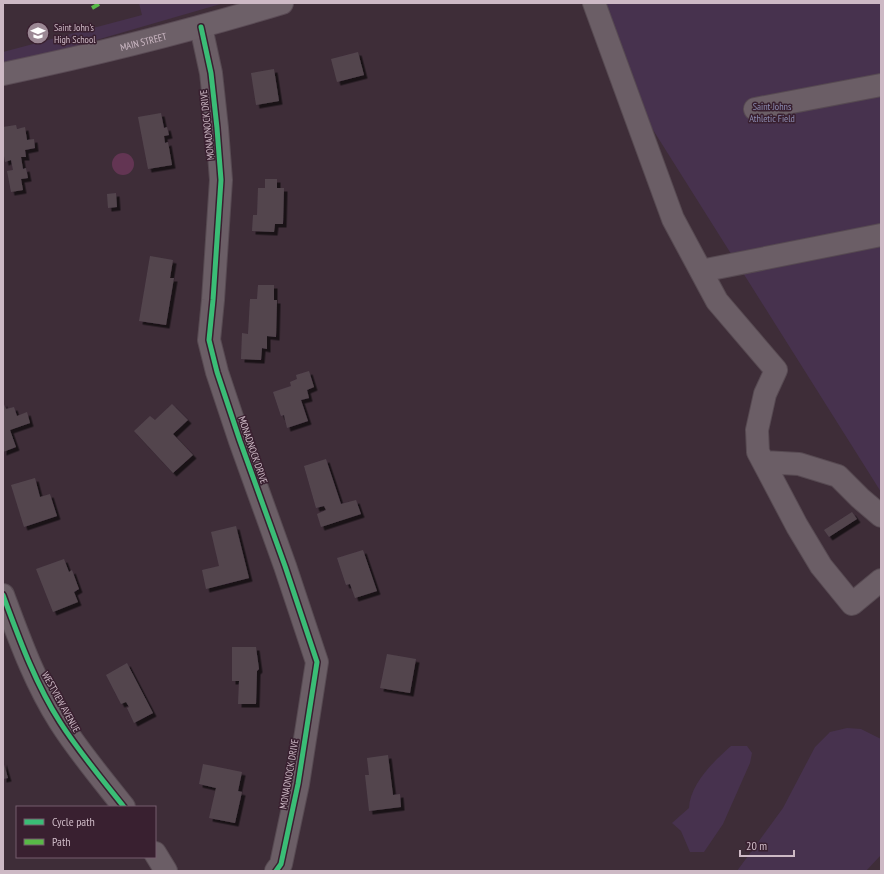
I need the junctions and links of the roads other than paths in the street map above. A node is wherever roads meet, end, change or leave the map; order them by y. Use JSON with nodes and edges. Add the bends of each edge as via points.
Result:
{"nodes":[{"id":1,"x":282,"y":3,"type":"edge"},
{"id":2,"x":594,"y":3,"type":"edge"},
{"id":3,"x":201,"y":27,"type":"junction"},
{"id":4,"x":3,"y":74,"type":"edge"},
{"id":5,"x":881,"y":85,"type":"edge"},
{"id":6,"x":755,"y":110,"type":"dead end"},
{"id":7,"x":881,"y":235,"type":"edge"},
{"id":8,"x":701,"y":271,"type":"junction"},
{"id":9,"x":764,"y":462,"type":"junction"},
{"id":10,"x":881,"y":516,"type":"edge"},
{"id":11,"x":881,"y":580,"type":"edge"},
{"id":12,"x":3,"y":595,"type":"edge"},
{"id":13,"x":123,"y":806,"type":"edge"},
{"id":14,"x":156,"y":855,"type":"edge"},
{"id":15,"x":166,"y":871,"type":"edge"},
{"id":16,"x":276,"y":871,"type":"edge"}],
"edges":[{"from":1,"to":3,"type":"main road","name":"MAIN STREET"},
{"from":2,"to":8,"type":"street","via":[[673,219]]},
{"from":3,"to":4,"type":"main road","name":"MAIN STREET","via":[[113,50]]},
{"from":3,"to":16,"type":"street","name":"MONADNOCK DRIVE","via":[[210,73],[221,180],[209,340],[240,441],[317,662],[298,784],[281,864]]},
{"from":5,"to":6,"type":"street"},
{"from":7,"to":8,"type":"street"},
{"from":8,"to":9,"type":"street","via":[[717,301],[776,370],[765,394],[757,430],[758,452]]},
{"from":9,"to":10,"type":"street","via":[[799,464],[838,476]]},
{"from":9,"to":11,"type":"street","via":[[821,566],[852,604]]},
{"from":12,"to":13,"type":"street","name":"WESTVIEW AVENUE","via":[[42,690],[59,721]]},
{"from":14,"to":15,"type":"street"}]}
